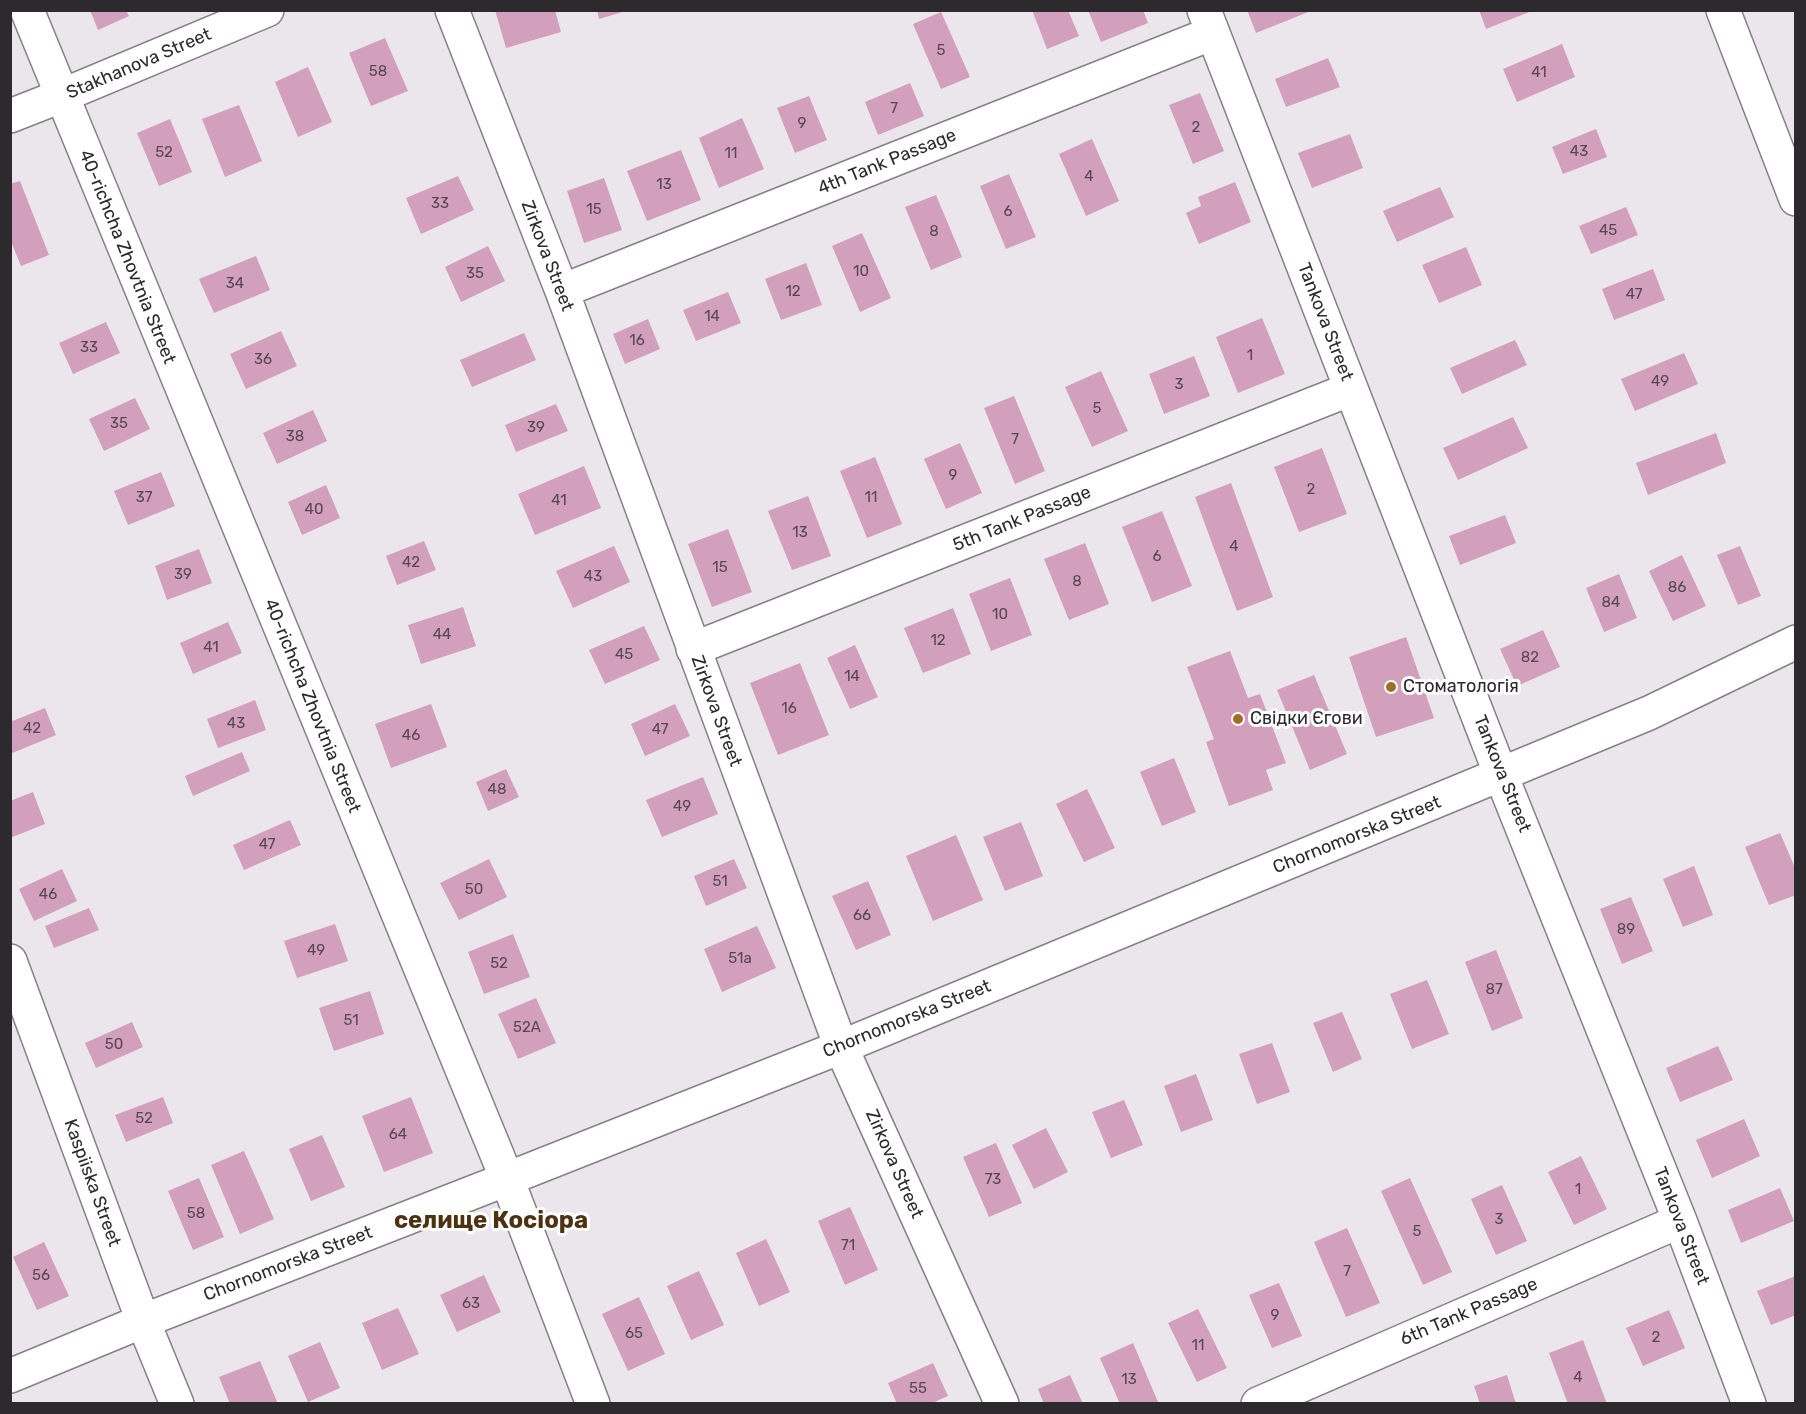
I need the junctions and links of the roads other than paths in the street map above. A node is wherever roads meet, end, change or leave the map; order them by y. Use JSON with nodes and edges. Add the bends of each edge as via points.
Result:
{"nodes":[{"id":1,"x":27,"y":10,"type":"edge"},
{"id":2,"x":267,"y":10,"type":"edge"},
{"id":3,"x":452,"y":10,"type":"edge"},
{"id":4,"x":1723,"y":10,"type":"edge"},
{"id":5,"x":1208,"y":22,"type":"edge"},
{"id":6,"x":61,"y":96,"type":"junction"},
{"id":7,"x":10,"y":116,"type":"edge"},
{"id":8,"x":1796,"y":199,"type":"edge"},
{"id":9,"x":562,"y":291,"type":"junction"},
{"id":10,"x":1351,"y":389,"type":"junction"},
{"id":11,"x":1796,"y":642,"type":"edge"},
{"id":12,"x":693,"y":649,"type":"junction"},
{"id":13,"x":1502,"y":775,"type":"junction"},
{"id":14,"x":11,"y":963,"type":"edge"},
{"id":15,"x":841,"y":1047,"type":"junction"},
{"id":16,"x":507,"y":1179,"type":"junction"},
{"id":17,"x":1680,"y":1221,"type":"junction"},
{"id":18,"x":143,"y":1321,"type":"junction"},
{"id":19,"x":10,"y":1376,"type":"edge"},
{"id":20,"x":177,"y":1404,"type":"edge"},
{"id":21,"x":593,"y":1404,"type":"edge"},
{"id":22,"x":1002,"y":1404,"type":"edge"},
{"id":23,"x":1258,"y":1404,"type":"edge"},
{"id":24,"x":1749,"y":1404,"type":"edge"}],
"edges":[{"from":1,"to":6,"type":"street","name":"40-richcha Zhovtnia Street"},
{"from":2,"to":6,"type":"street","name":"Stakhanova Street"},
{"from":3,"to":9,"type":"street","name":"Zirkova Street"},
{"from":4,"to":8,"type":"street"},
{"from":5,"to":9,"type":"street","name":"4th Tank Passage"},
{"from":5,"to":10,"type":"street","name":"Tankova Street"},
{"from":6,"to":7,"type":"street","name":"Stakhanova Street"},
{"from":6,"to":16,"type":"street","name":"40-richcha Zhovtnia Street"},
{"from":9,"to":12,"type":"street","name":"Zirkova Street"},
{"from":10,"to":12,"type":"street","name":"5th Tank Passage"},
{"from":10,"to":13,"type":"street","name":"Tankova Street"},
{"from":11,"to":13,"type":"street","name":"Chornomorska Street","via":[[1649,713]]},
{"from":12,"to":15,"type":"street","name":"Zirkova Street"},
{"from":13,"to":15,"type":"street","name":"Chornomorska Street"},
{"from":13,"to":17,"type":"street","name":"Tankova Street"},
{"from":14,"to":18,"type":"street","name":"Kaspiiska Street"},
{"from":15,"to":16,"type":"street","name":"Chornomorska Street"},
{"from":15,"to":22,"type":"street","name":"Zirkova Street"},
{"from":16,"to":18,"type":"street","name":"Chornomorska Street"},
{"from":16,"to":21,"type":"street","name":"40-richcha Zhovtnia Street"},
{"from":17,"to":23,"type":"street","name":"6th Tank Passage"},
{"from":17,"to":24,"type":"street","name":"Tankova Street"},
{"from":18,"to":19,"type":"street","name":"Chornomorska Street"},
{"from":18,"to":20,"type":"street","name":"Kaspiiska Street"}]}
